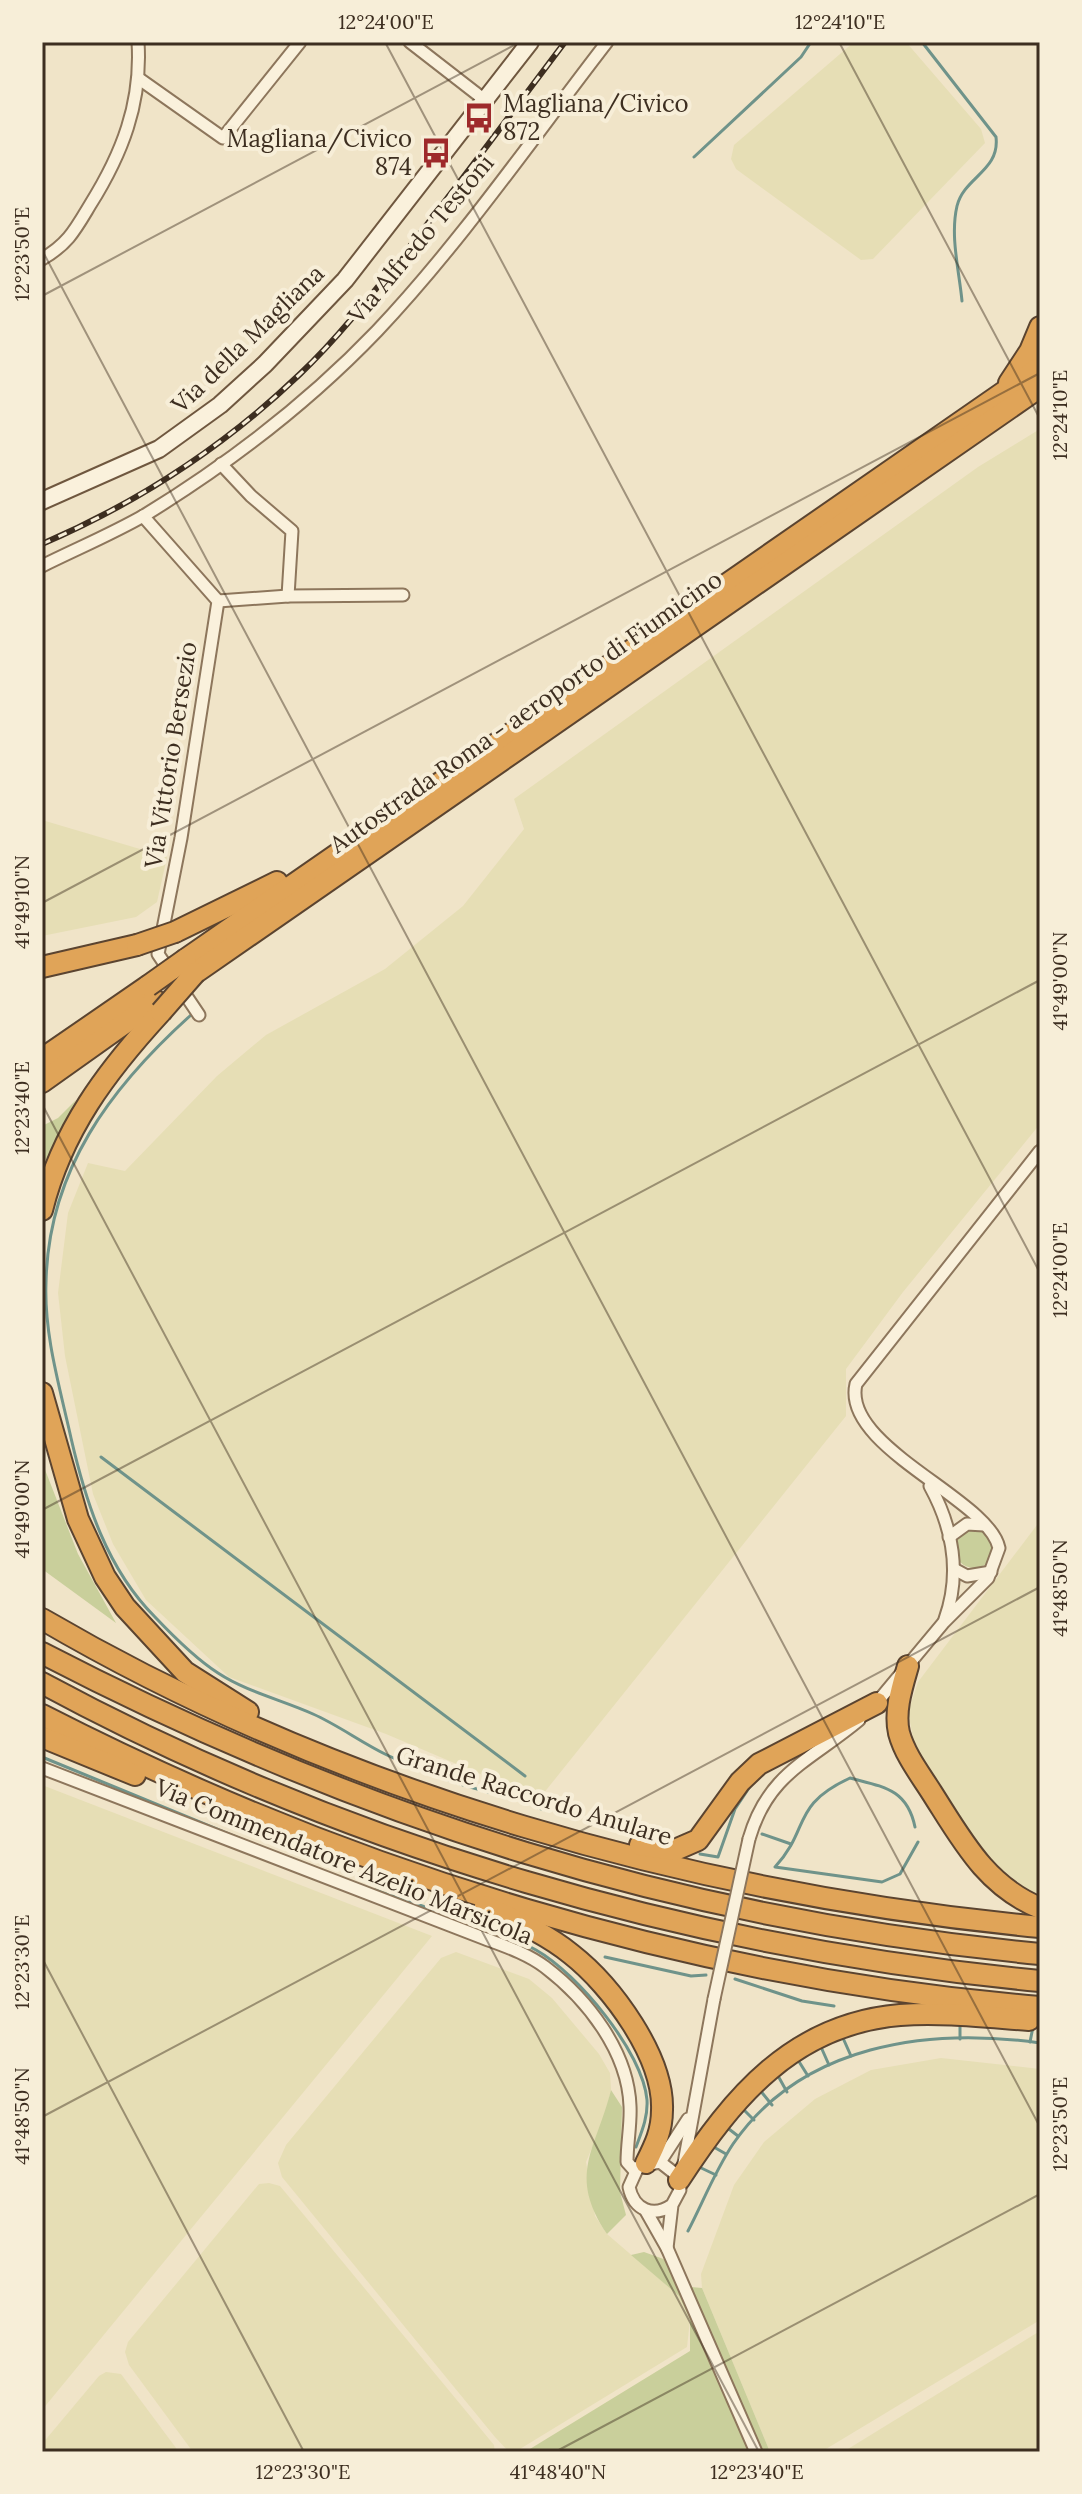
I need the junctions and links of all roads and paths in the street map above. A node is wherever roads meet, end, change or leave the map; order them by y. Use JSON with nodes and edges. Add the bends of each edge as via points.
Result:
{"nodes":[{"id":1,"x":138,"y":42,"type":"edge"},
{"id":2,"x":300,"y":42,"type":"edge"},
{"id":3,"x":410,"y":42,"type":"edge"},
{"id":4,"x":530,"y":42,"type":"edge"},
{"id":5,"x":607,"y":42,"type":"edge"},
{"id":6,"x":138,"y":78,"type":"junction"},
{"id":7,"x":486,"y":101,"type":"junction"},
{"id":8,"x":42,"y":259,"type":"edge"},
{"id":9,"x":1040,"y":327,"type":"edge"},
{"id":10,"x":1040,"y":367,"type":"edge"},
{"id":11,"x":1040,"y":387,"type":"edge"},
{"id":12,"x":1040,"y":395,"type":"edge"},
{"id":13,"x":1002,"y":403,"type":"junction"},
{"id":14,"x":221,"y":464,"type":"junction"},
{"id":15,"x":42,"y":501,"type":"edge"},
{"id":16,"x":143,"y":516,"type":"junction"},
{"id":17,"x":42,"y":566,"type":"edge"},
{"id":18,"x":403,"y":595,"type":"dead end"},
{"id":19,"x":288,"y":596,"type":"junction"},
{"id":20,"x":218,"y":601,"type":"junction"},
{"id":21,"x":399,"y":813,"type":"junction"},
{"id":22,"x":190,"y":966,"type":"junction"},
{"id":23,"x":42,"y":967,"type":"edge"},
{"id":24,"x":155,"y":999,"type":"junction"},
{"id":25,"x":199,"y":1015,"type":"dead end"},
{"id":26,"x":42,"y":1059,"type":"edge"},
{"id":27,"x":42,"y":1082,"type":"edge"},
{"id":28,"x":1040,"y":1151,"type":"edge"},
{"id":29,"x":42,"y":1210,"type":"edge"},
{"id":30,"x":43,"y":1391,"type":"edge"},
{"id":31,"x":926,"y":1479,"type":"junction"},
{"id":32,"x":985,"y":1525,"type":"junction"},
{"id":33,"x":949,"y":1537,"type":"junction"},
{"id":34,"x":954,"y":1569,"type":"junction"},
{"id":35,"x":991,"y":1572,"type":"junction"},
{"id":36,"x":42,"y":1619,"type":"edge"},
{"id":37,"x":944,"y":1622,"type":"junction"},
{"id":38,"x":42,"y":1653,"type":"edge"},
{"id":39,"x":908,"y":1666,"type":"junction"},
{"id":40,"x":42,"y":1683,"type":"edge"},
{"id":41,"x":877,"y":1703,"type":"junction"},
{"id":42,"x":42,"y":1715,"type":"edge"},
{"id":43,"x":42,"y":1737,"type":"edge"},
{"id":44,"x":42,"y":1768,"type":"edge"},
{"id":45,"x":358,"y":1769,"type":"junction"},
{"id":46,"x":252,"y":1812,"type":"junction"},
{"id":47,"x":501,"y":1819,"type":"junction"},
{"id":48,"x":431,"y":1880,"type":"junction"},
{"id":49,"x":1040,"y":1908,"type":"edge"},
{"id":50,"x":1040,"y":1927,"type":"edge"},
{"id":51,"x":1040,"y":1954,"type":"edge"},
{"id":52,"x":1040,"y":1981,"type":"edge"},
{"id":53,"x":1040,"y":2007,"type":"edge"},
{"id":54,"x":1040,"y":2021,"type":"edge"},
{"id":55,"x":692,"y":2111,"type":"junction"},
{"id":56,"x":647,"y":2165,"type":"junction"},
{"id":57,"x":679,"y":2180,"type":"junction"},
{"id":58,"x":672,"y":2205,"type":"junction"},
{"id":59,"x":646,"y":2211,"type":"junction"},
{"id":60,"x":667,"y":2248,"type":"junction"},
{"id":61,"x":756,"y":2452,"type":"edge"}],
"edges":[{"from":1,"to":6,"type":"street"},
{"from":2,"to":6,"type":"street","via":[[223,138]]},
{"from":3,"to":7,"type":"street"},
{"from":4,"to":7,"type":"main road","name":"Via della Magliana"},
{"from":5,"to":14,"type":"street","name":"Via Alfredo Testoni","via":[[417,287],[299,403]]},
{"from":6,"to":8,"type":"street","via":[[130,125],[114,166],[64,246]]},
{"from":7,"to":15,"type":"main road","name":"Via della Magliana","via":[[311,319],[220,405],[159,449]]},
{"from":9,"to":13,"type":"highway"},
{"from":10,"to":13,"type":"highway","name":"Autostrada Roma - aeroporto di Fiumicino"},
{"from":11,"to":13,"type":"highway","name":"Autostrada Roma - aeroporto di Fiumicino"},
{"from":12,"to":13,"type":"highway"},
{"from":13,"to":21,"type":"highway","name":"Autostrada Roma - aeroporto di Fiumicino"},
{"from":13,"to":22,"type":"highway","name":"Autostrada Roma - aeroporto di Fiumicino"},
{"from":14,"to":16,"type":"street","name":"Via Alfredo Testoni"},
{"from":14,"to":19,"type":"street","via":[[292,531]]},
{"from":16,"to":17,"type":"street","name":"Via Alfredo Testoni"},
{"from":16,"to":20,"type":"street"},
{"from":18,"to":19,"type":"street"},
{"from":19,"to":20,"type":"street"},
{"from":20,"to":25,"type":"street","name":"Via Vittorio Bersezio","via":[[158,954]]},
{"from":21,"to":22,"type":"highway","name":"Autostrada Roma - aeroporto di Fiumicino"},
{"from":21,"to":23,"type":"highway","bridge":true,"via":[[250,897],[175,932]]},
{"from":22,"to":24,"type":"highway","name":"Autostrada Roma - aeroporto di Fiumicino","bridge":true},
{"from":22,"to":24,"type":"highway","bridge":true},
{"from":24,"to":26,"type":"highway","name":"Autostrada Roma - aeroporto di Fiumicino"},
{"from":24,"to":27,"type":"highway","name":"Autostrada Roma - aeroporto di Fiumicino"},
{"from":24,"to":29,"type":"highway","via":[[77,1117]]},
{"from":28,"to":31,"type":"street","via":[[856,1384],[860,1418]]},
{"from":30,"to":45,"type":"highway","via":[[78,1519],[125,1607],[185,1672],[265,1722]]},
{"from":31,"to":32,"type":"street"},
{"from":31,"to":33,"type":"street","via":[[945,1515]]},
{"from":32,"to":33,"type":"street","via":[[967,1524]]},
{"from":32,"to":35,"type":"street","via":[[999,1548]]},
{"from":33,"to":34,"type":"street"},
{"from":34,"to":35,"type":"street","via":[[967,1576]]},
{"from":34,"to":37,"type":"street","via":[[955,1587]]},
{"from":35,"to":37,"type":"street"},
{"from":36,"to":45,"type":"highway","name":"Grande Raccordo Anulare","via":[[136,1673]]},
{"from":37,"to":39,"type":"street"},
{"from":38,"to":51,"type":"highway","via":[[290,1771],[428,1823],[582,1872],[811,1923]]},
{"from":39,"to":41,"type":"street"},
{"from":39,"to":49,"type":"highway","via":[[898,1719],[912,1762],[976,1861],[1001,1887]]},
{"from":40,"to":52,"type":"highway","via":[[113,1721],[277,1794],[539,1885],[783,1945]]},
{"from":41,"to":47,"type":"highway","via":[[759,1764],[707,1832],[683,1848],[656,1849]]},
{"from":41,"to":55,"type":"street","bridge":true,"via":[[778,1780],[760,1807]]},
{"from":42,"to":46,"type":"highway","via":[[196,1791]]},
{"from":43,"to":46,"type":"highway","via":[[174,1790]]},
{"from":44,"to":56,"type":"street","name":"Via Commendatore Azelio Marsicola","via":[[526,1955],[546,1968],[611,2042],[630,2105],[627,2162]]},
{"from":45,"to":47,"type":"highway","name":"Grande Raccordo Anulare"},
{"from":46,"to":48,"type":"highway"},
{"from":47,"to":50,"type":"highway","name":"Grande Raccordo Anulare","via":[[649,1861],[793,1892],[896,1911]]},
{"from":48,"to":53,"type":"highway","via":[[625,1937],[772,1971]]},
{"from":48,"to":56,"type":"highway","via":[[557,1944],[611,1995],[641,2040],[660,2086],[660,2131]]},
{"from":54,"to":57,"type":"highway","via":[[901,2015],[827,2035],[788,2056],[743,2091]]},
{"from":55,"to":56,"type":"street","via":[[677,2140]]},
{"from":55,"to":57,"type":"street"},
{"from":56,"to":57,"type":"street","via":[[673,2169]]},
{"from":56,"to":59,"type":"street","via":[[630,2193]]},
{"from":57,"to":58,"type":"street"},
{"from":58,"to":59,"type":"street"},
{"from":58,"to":60,"type":"street"},
{"from":59,"to":60,"type":"street"},
{"from":60,"to":61,"type":"street"}]}
